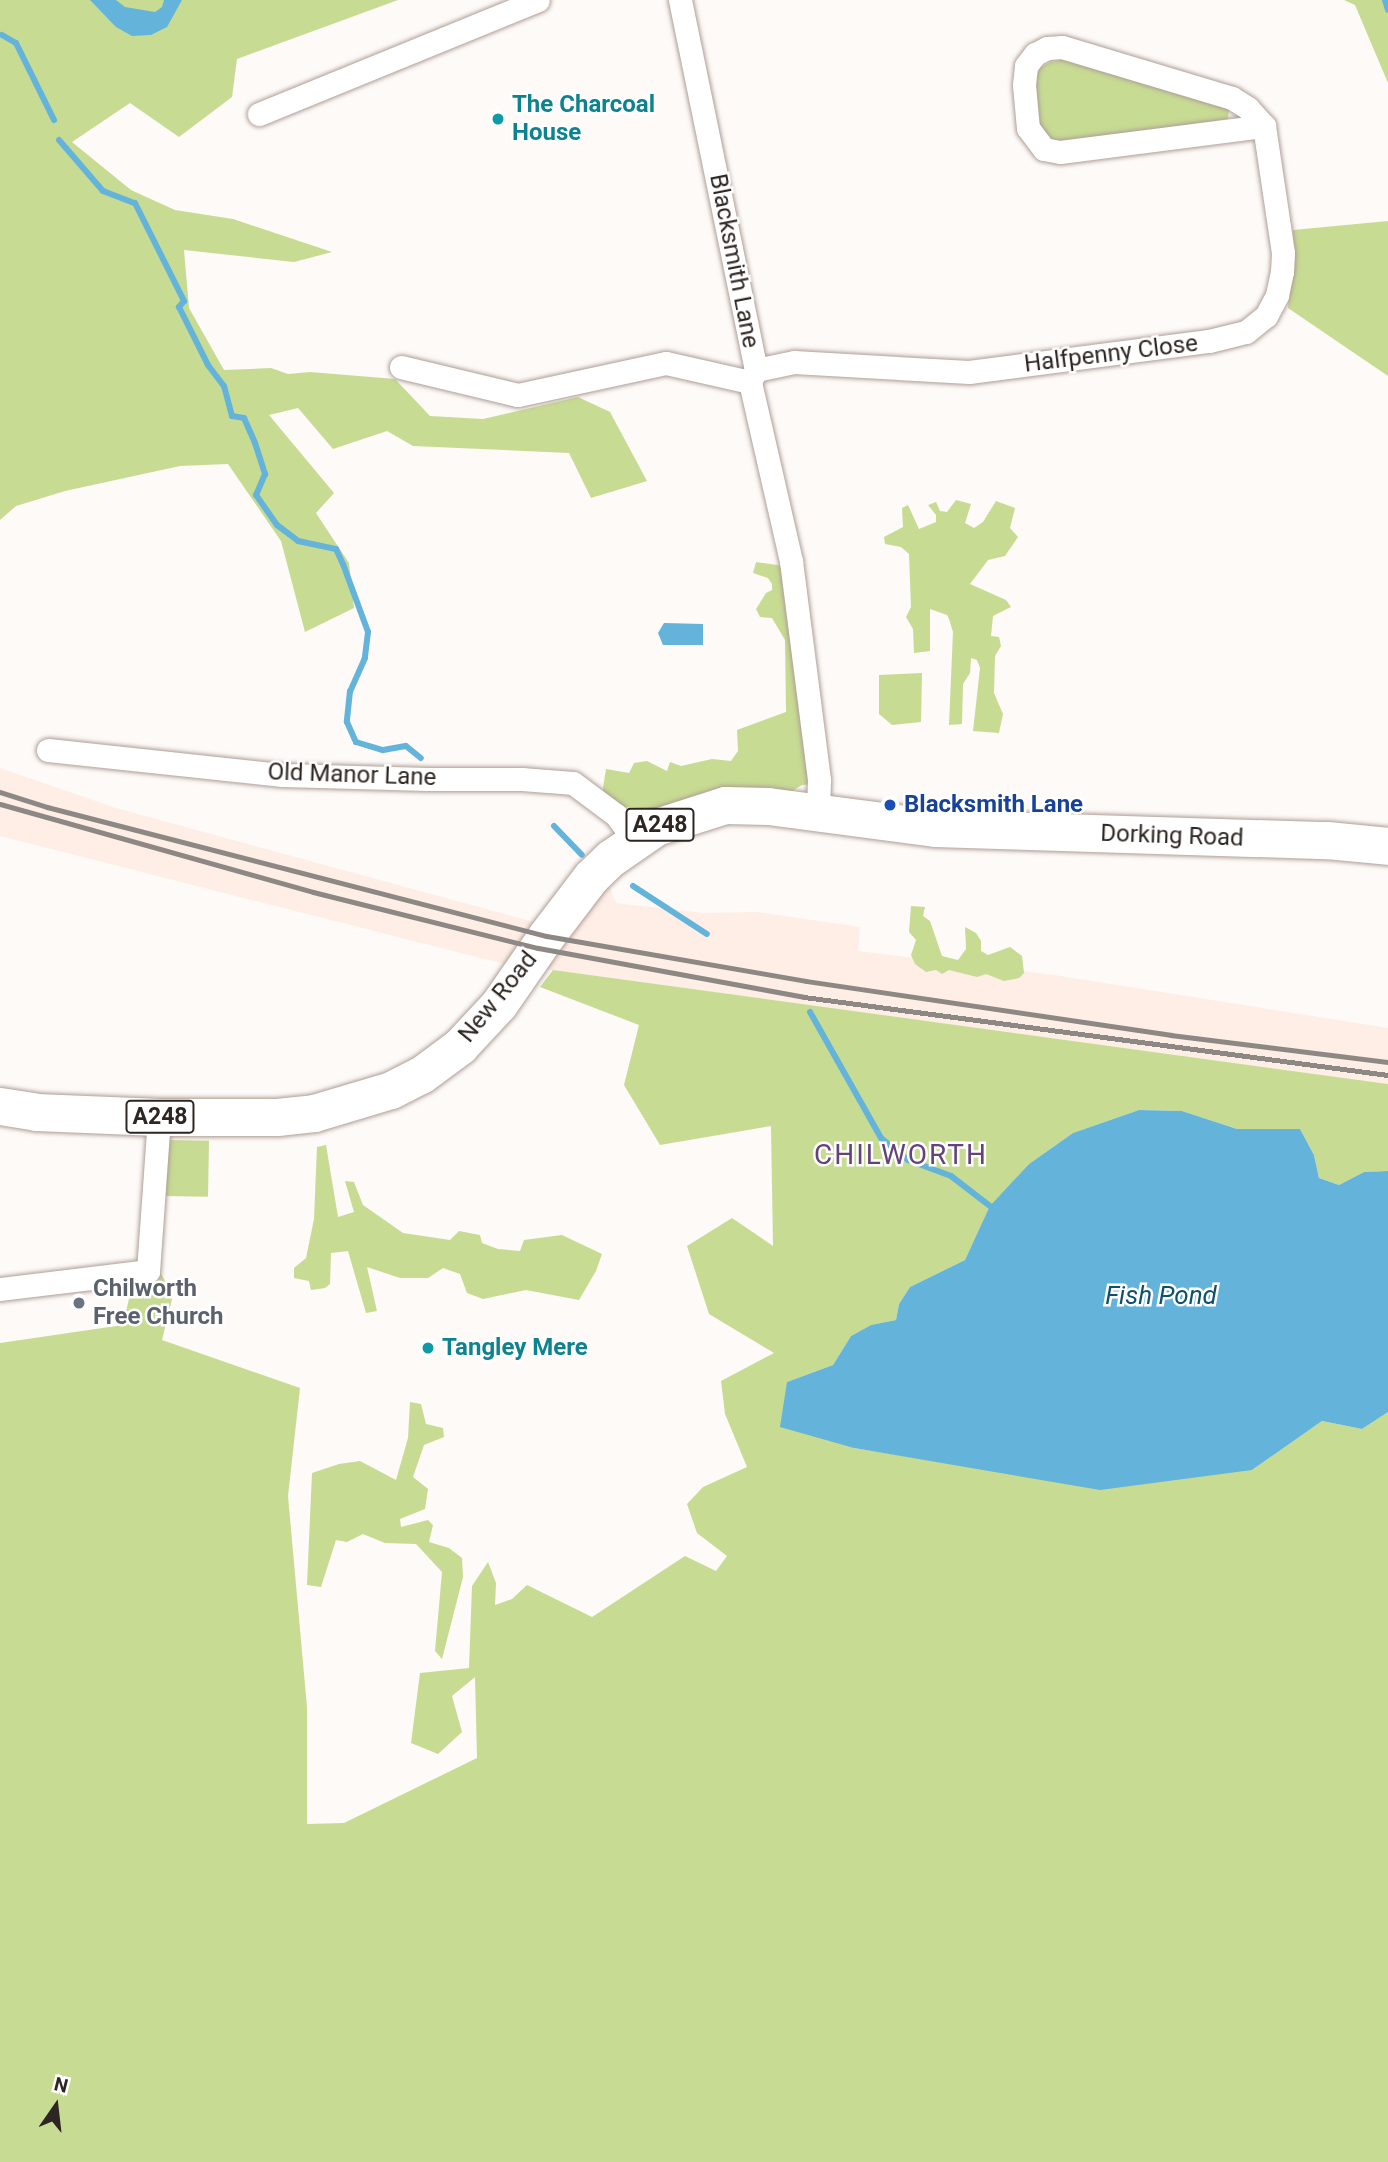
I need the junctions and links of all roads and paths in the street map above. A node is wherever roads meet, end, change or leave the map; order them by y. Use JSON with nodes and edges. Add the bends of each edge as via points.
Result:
{"nodes":[{"id":1,"x":538,"y":0,"type":"edge"},
{"id":2,"x":680,"y":0,"type":"edge"},
{"id":3,"x":259,"y":114,"type":"dead end"},
{"id":4,"x":1264,"y":126,"type":"junction"},
{"id":5,"x":401,"y":367,"type":"dead end"},
{"id":6,"x":753,"y":376,"type":"junction"},
{"id":7,"x":48,"y":750,"type":"dead end"},
{"id":8,"x":818,"y":813,"type":"junction"},
{"id":9,"x":634,"y":840,"type":"junction"},
{"id":10,"x":1388,"y":846,"type":"edge"},
{"id":11,"x":546,"y":936,"type":"joint"},
{"id":12,"x":0,"y":1106,"type":"edge"},
{"id":13,"x":159,"y":1117,"type":"junction"},
{"id":14,"x":0,"y":1289,"type":"edge"}],
"edges":[{"from":1,"to":3,"type":"street"},
{"from":2,"to":6,"type":"street","name":"Blacksmith Lane"},
{"from":4,"to":4,"type":"street","via":[[1060,152],[1044,149],[1028,128],[1026,66],[1035,54],[1062,47],[1232,97]]},
{"from":4,"to":6,"type":"street","name":"Halfpenny Close","via":[[1282,272],[1266,316],[1247,332],[969,372],[794,362]]},
{"from":5,"to":6,"type":"street","via":[[519,395],[666,363]]},
{"from":6,"to":8,"type":"street","name":"Blacksmith Lane","via":[[791,561],[819,780]]},
{"from":7,"to":9,"type":"street","name":"Old Manor Lane","via":[[283,775],[573,783],[616,815]]},
{"from":8,"to":9,"type":"main road","name":"Dorking Road","number":"A248","via":[[725,804],[677,818]]},
{"from":8,"to":10,"type":"main road","name":"Dorking Road","number":"A248","via":[[935,828],[1327,840]]},
{"from":9,"to":11,"type":"main road","name":"Dorking Road","number":"A248","via":[[591,877]]},
{"from":11,"to":13,"type":"main road","name":"New Road","number":"A248","via":[[499,1004],[460,1046],[391,1090],[314,1113]]},
{"from":12,"to":13,"type":"main road","name":"New Road","number":"A248"},
{"from":13,"to":14,"type":"street","via":[[148,1271]]}]}
